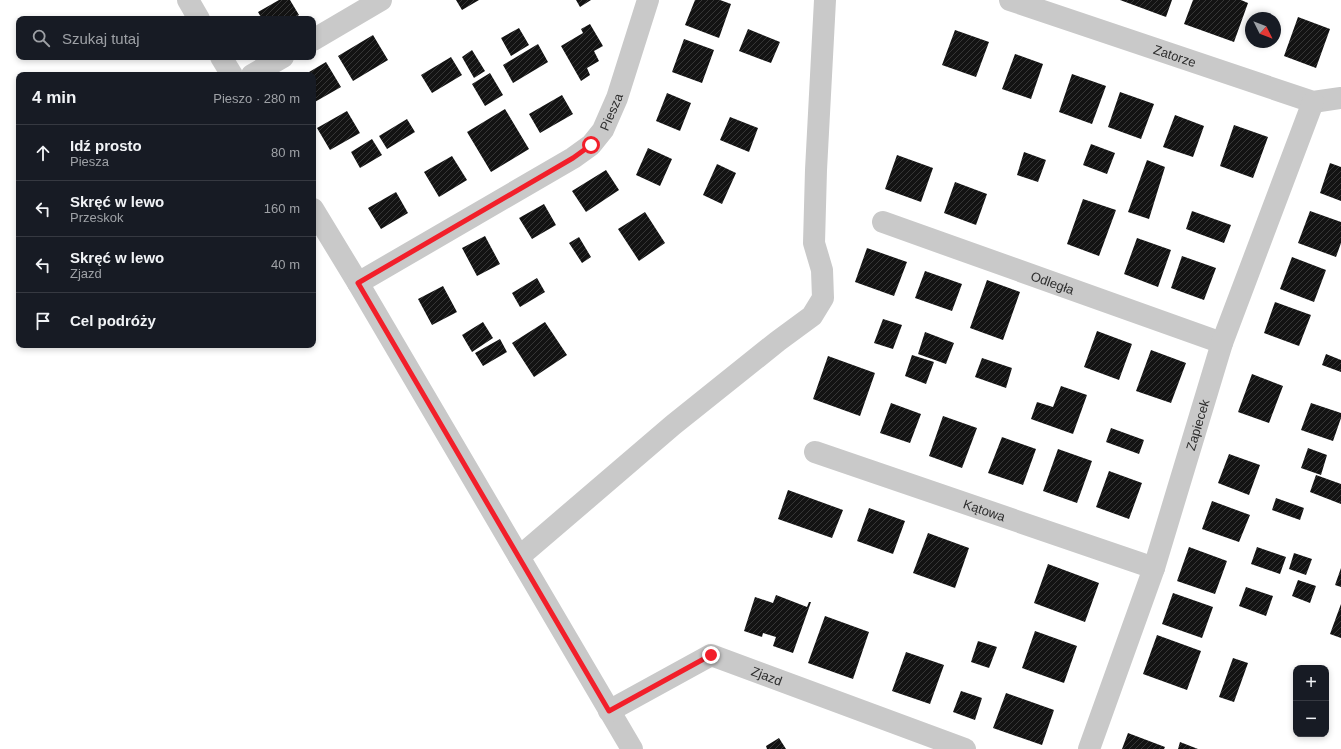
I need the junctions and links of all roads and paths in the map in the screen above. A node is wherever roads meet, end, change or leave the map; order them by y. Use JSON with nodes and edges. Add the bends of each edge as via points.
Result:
{"nodes":[{"id":1,"x":188,"y":0,"type":"edge"},
{"id":2,"x":381,"y":0,"type":"edge"},
{"id":3,"x":648,"y":0,"type":"edge"},
{"id":4,"x":825,"y":0,"type":"edge"},
{"id":5,"x":1010,"y":0,"type":"edge"},
{"id":6,"x":197,"y":16,"type":"edge"},
{"id":7,"x":316,"y":38,"type":"edge"},
{"id":8,"x":223,"y":60,"type":"edge"},
{"id":9,"x":278,"y":60,"type":"edge"},
{"id":10,"x":230,"y":72,"type":"edge"},
{"id":11,"x":257,"y":72,"type":"edge"},
{"id":12,"x":1341,"y":98,"type":"edge"},
{"id":13,"x":1313,"y":102,"type":"junction"},
{"id":14,"x":316,"y":214,"type":"edge"},
{"id":15,"x":883,"y":222,"type":"dead end"},
{"id":16,"x":358,"y":283,"type":"junction"},
{"id":17,"x":1222,"y":343,"type":"junction"},
{"id":18,"x":815,"y":452,"type":"dead end"},
{"id":19,"x":519,"y":557,"type":"junction"},
{"id":20,"x":1154,"y":568,"type":"junction"},
{"id":21,"x":609,"y":711,"type":"junction"},
{"id":22,"x":928,"y":743,"type":"edge"},
{"id":23,"x":632,"y":749,"type":"edge"},
{"id":24,"x":965,"y":749,"type":"edge"},
{"id":25,"x":1089,"y":749,"type":"edge"}],
"edges":[{"from":1,"to":6,"type":"street"},
{"from":2,"to":7,"type":"street"},
{"from":3,"to":16,"type":"street","name":"Piesza","via":[[617,98],[603,130],[591,145],[573,158]]},
{"from":4,"to":19,"type":"street","via":[[814,242],[822,270],[822,298],[812,316],[673,425]]},
{"from":5,"to":13,"type":"street","name":"Zatorze"},
{"from":8,"to":10,"type":"street"},
{"from":9,"to":11,"type":"street"},
{"from":12,"to":13,"type":"street","name":"Zatorze"},
{"from":13,"to":17,"type":"street","name":"Zapiecek"},
{"from":14,"to":16,"type":"street"},
{"from":15,"to":17,"type":"street","name":"Odległa"},
{"from":16,"to":19,"type":"street"},
{"from":17,"to":20,"type":"street","name":"Zapiecek"},
{"from":18,"to":20,"type":"street","name":"Kątowa"},
{"from":19,"to":21,"type":"street"},
{"from":20,"to":25,"type":"street","name":"Zapiecek"},
{"from":21,"to":22,"type":"street","name":"Zjazd","via":[[711,655]]},
{"from":21,"to":23,"type":"street"},
{"from":22,"to":24,"type":"street","name":"Zjazd"}]}
